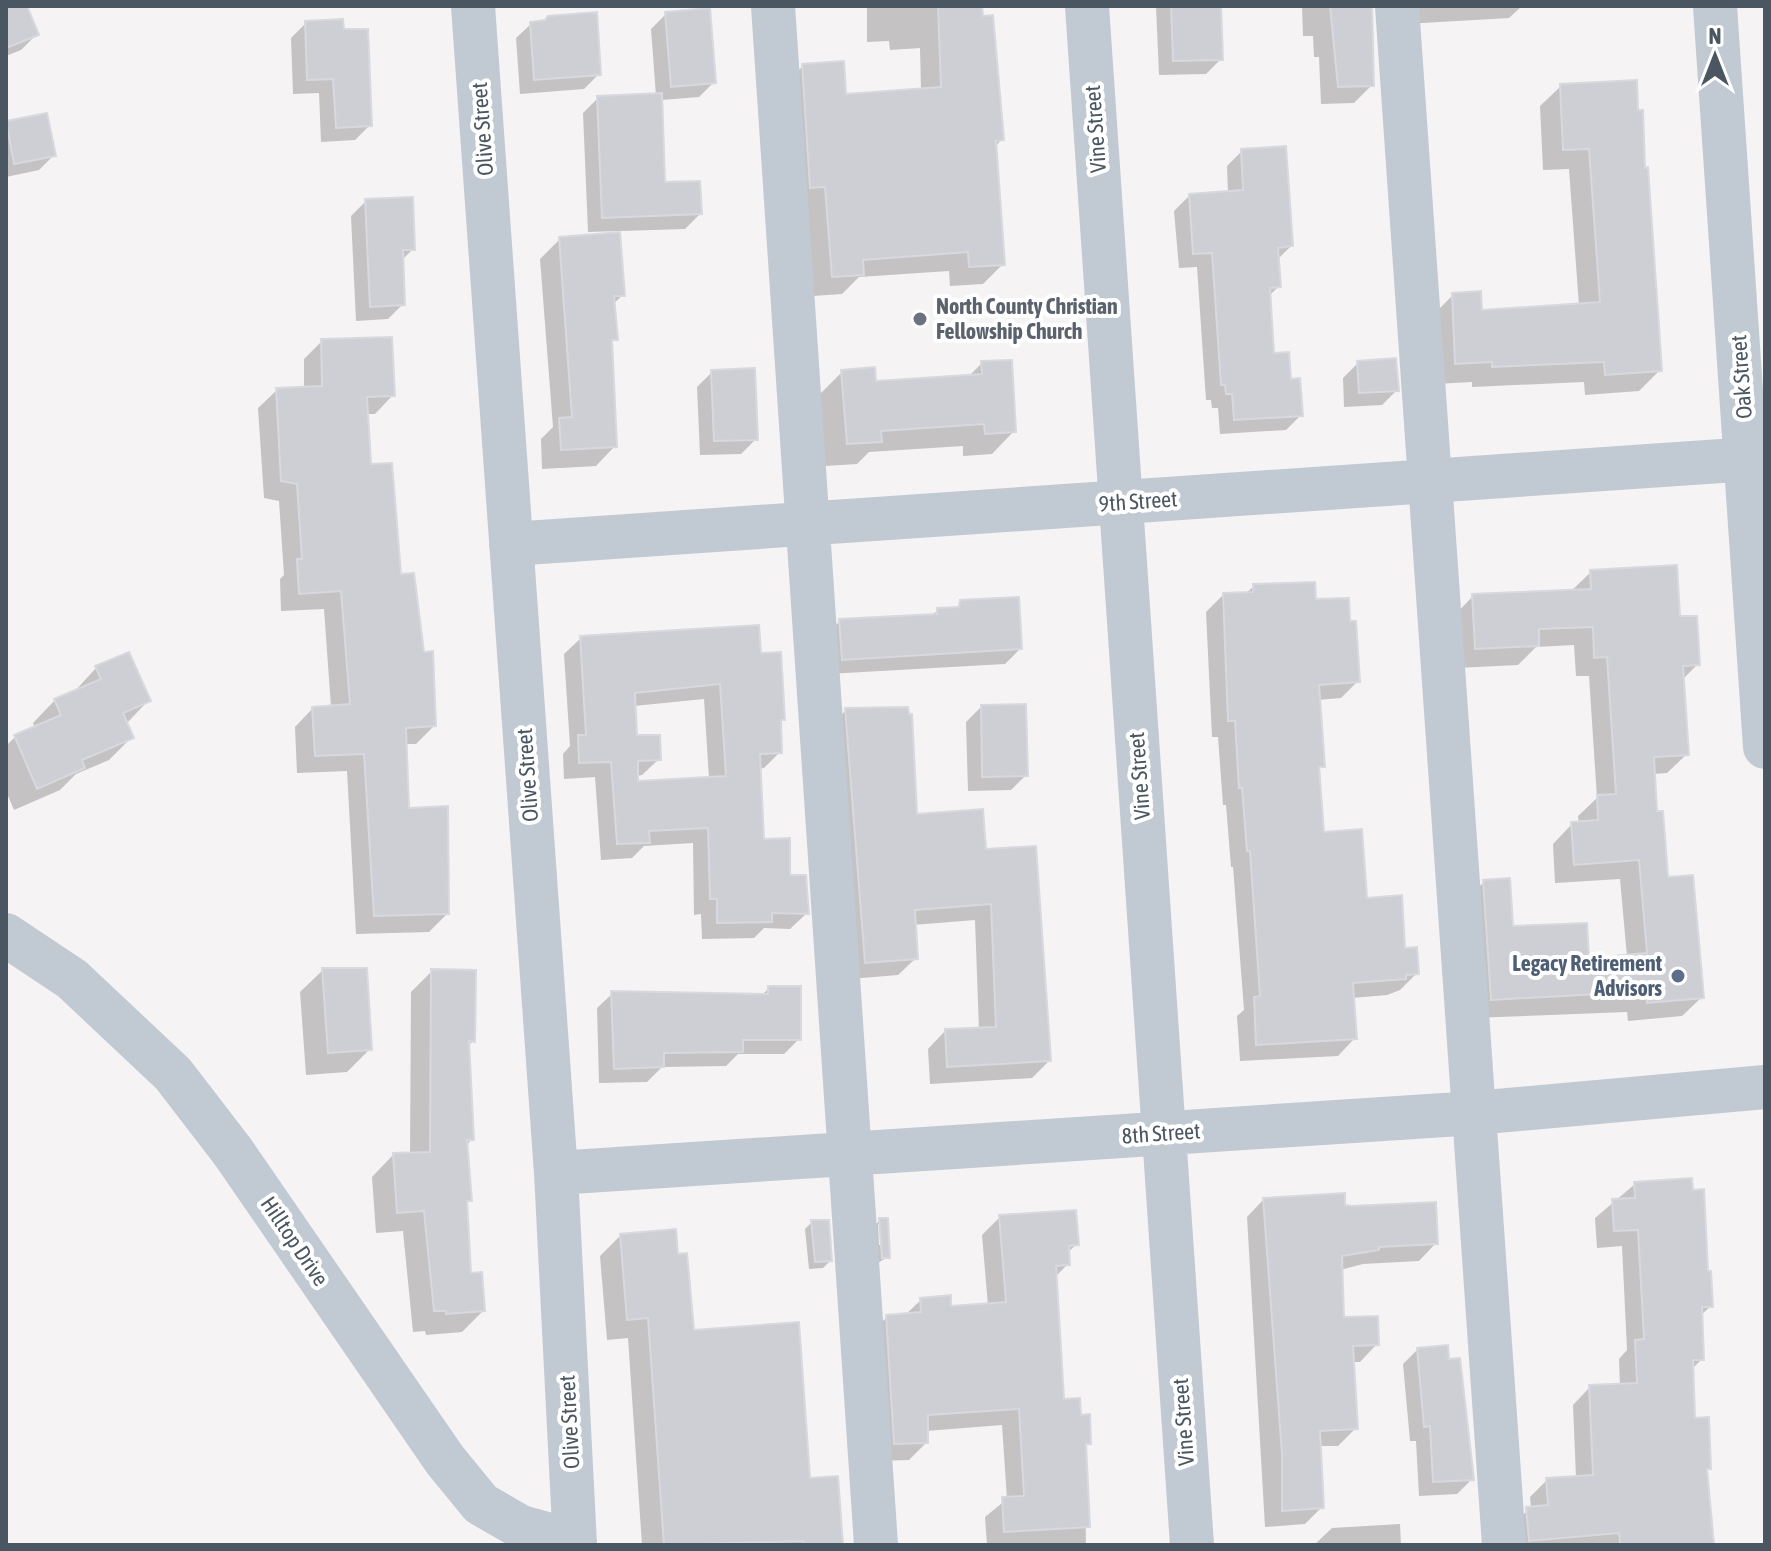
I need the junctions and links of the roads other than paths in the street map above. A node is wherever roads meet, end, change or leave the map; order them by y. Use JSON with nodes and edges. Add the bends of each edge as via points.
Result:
{"nodes":[{"id":1,"x":473,"y":6,"type":"edge"},
{"id":2,"x":773,"y":6,"type":"edge"},
{"id":3,"x":1087,"y":6,"type":"edge"},
{"id":4,"x":1397,"y":6,"type":"edge"},
{"id":5,"x":1715,"y":6,"type":"edge"},
{"id":6,"x":1756,"y":458,"type":"edge"},
{"id":7,"x":1433,"y":481,"type":"junction"},
{"id":8,"x":1120,"y":502,"type":"junction"},
{"id":9,"x":807,"y":523,"type":"junction"},
{"id":10,"x":511,"y":544,"type":"junction"},
{"id":11,"x":1765,"y":747,"type":"edge"},
{"id":12,"x":6,"y":935,"type":"edge"},
{"id":13,"x":1765,"y":1087,"type":"edge"},
{"id":14,"x":1475,"y":1113,"type":"junction"},
{"id":15,"x":1163,"y":1133,"type":"junction"},
{"id":16,"x":851,"y":1155,"type":"junction"},
{"id":17,"x":556,"y":1173,"type":"junction"},
{"id":18,"x":575,"y":1544,"type":"edge"},
{"id":19,"x":876,"y":1545,"type":"edge"},
{"id":20,"x":1192,"y":1545,"type":"edge"},
{"id":21,"x":1504,"y":1545,"type":"edge"}],
"edges":[{"from":1,"to":10,"type":"street","name":"Olive Street"},
{"from":2,"to":9,"type":"street"},
{"from":3,"to":8,"type":"street","name":"Vine Street"},
{"from":4,"to":7,"type":"street"},
{"from":5,"to":6,"type":"street","name":"Oak Street"},
{"from":6,"to":7,"type":"street","name":"9th Street"},
{"from":6,"to":11,"type":"street","name":"Oak Street"},
{"from":7,"to":8,"type":"street","name":"9th Street"},
{"from":7,"to":14,"type":"street"},
{"from":8,"to":9,"type":"street","name":"9th Street"},
{"from":8,"to":15,"type":"street","name":"Vine Street"},
{"from":9,"to":10,"type":"street","name":"9th Street"},
{"from":9,"to":16,"type":"street"},
{"from":10,"to":17,"type":"street","name":"Olive Street"},
{"from":12,"to":18,"type":"street","name":"Hilltop Drive","via":[[72,979],[173,1074],[481,1504],[521,1527]]},
{"from":13,"to":14,"type":"street","name":"8th Street"},
{"from":14,"to":15,"type":"street","name":"8th Street"},
{"from":14,"to":21,"type":"street"},
{"from":15,"to":16,"type":"street","name":"8th Street"},
{"from":15,"to":20,"type":"street","name":"Vine Street"},
{"from":16,"to":17,"type":"street","name":"8th Street"},
{"from":16,"to":19,"type":"street"},
{"from":17,"to":18,"type":"street","name":"Olive Street"}]}
